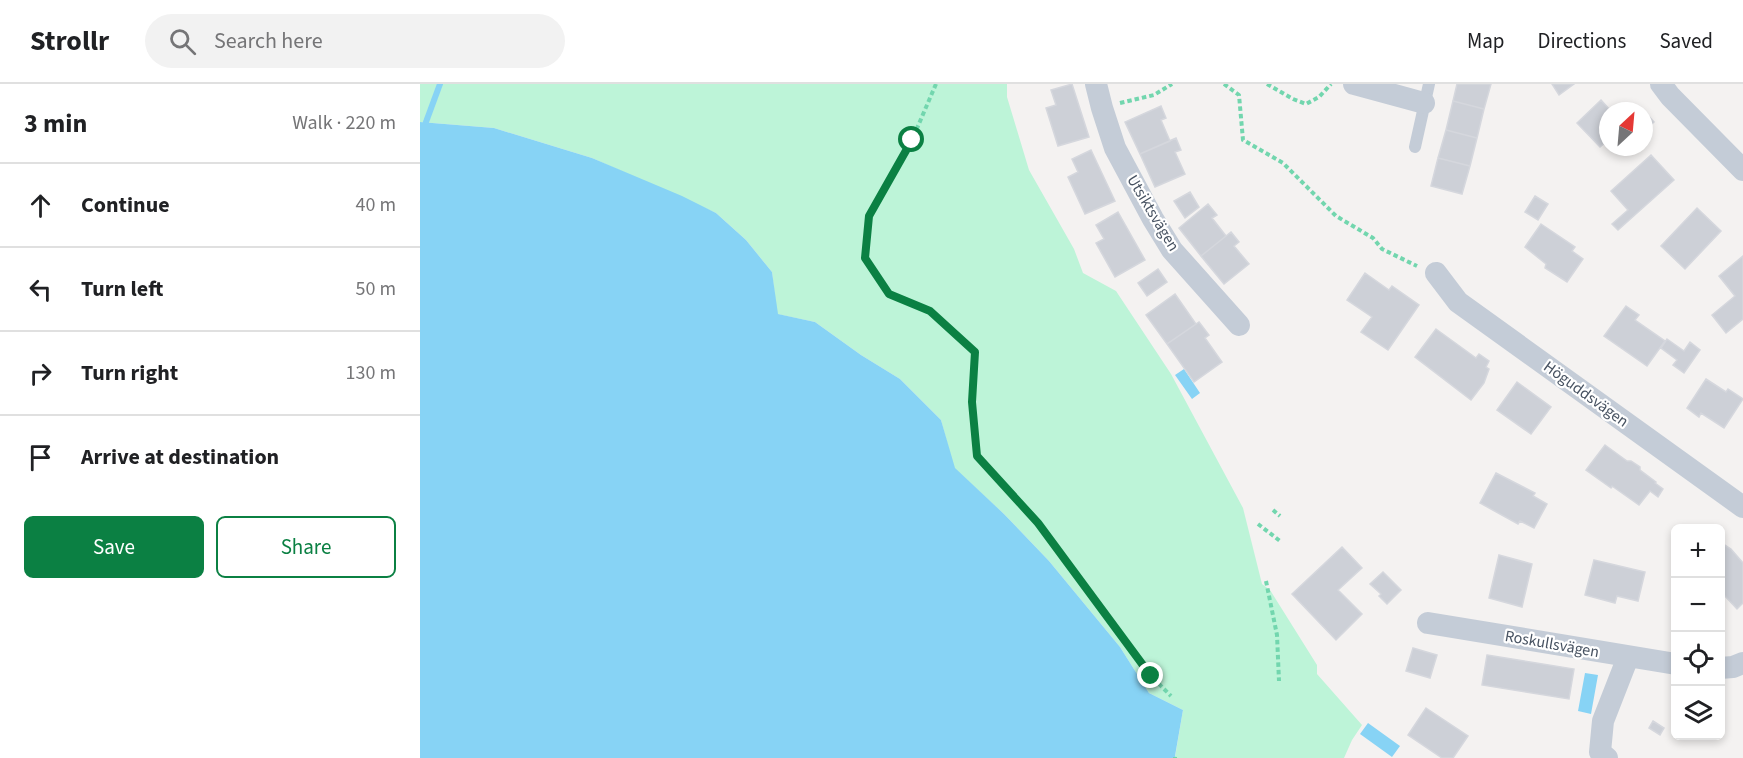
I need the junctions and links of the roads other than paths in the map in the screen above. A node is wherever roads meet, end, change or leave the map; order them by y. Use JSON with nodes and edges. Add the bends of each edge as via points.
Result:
{"nodes":[{"id":1,"x":1096,"y":84,"type":"edge"},
{"id":2,"x":1354,"y":84,"type":"edge"},
{"id":3,"x":1660,"y":84,"type":"edge"},
{"id":4,"x":1427,"y":94,"type":"edge"},
{"id":5,"x":1415,"y":147,"type":"dead end"},
{"id":6,"x":1743,"y":170,"type":"edge"},
{"id":7,"x":1436,"y":273,"type":"road end"},
{"id":8,"x":1239,"y":325,"type":"dead end"},
{"id":9,"x":1743,"y":507,"type":"edge"},
{"id":10,"x":1428,"y":623,"type":"dead end"},
{"id":11,"x":1628,"y":657,"type":"junction"},
{"id":12,"x":1671,"y":663,"type":"edge"},
{"id":13,"x":1743,"y":663,"type":"edge"},
{"id":14,"x":1725,"y":668,"type":"edge"},
{"id":15,"x":1607,"y":758,"type":"edge"}],
"edges":[{"from":1,"to":8,"type":"street","name":"Utsiktsvägen","via":[[1115,148],[1172,250]]},
{"from":2,"to":4,"type":"street"},
{"from":3,"to":6,"type":"street"},
{"from":4,"to":5,"type":"lane"},
{"from":7,"to":9,"type":"street","name":"Höguddsvägen","via":[[1458,302]]},
{"from":10,"to":11,"type":"street","name":"Roskullsvägen"},
{"from":11,"to":12,"type":"street","name":"Roskullsvägen"},
{"from":11,"to":15,"type":"street","via":[[1603,721],[1600,752]]},
{"from":13,"to":14,"type":"street"}]}
